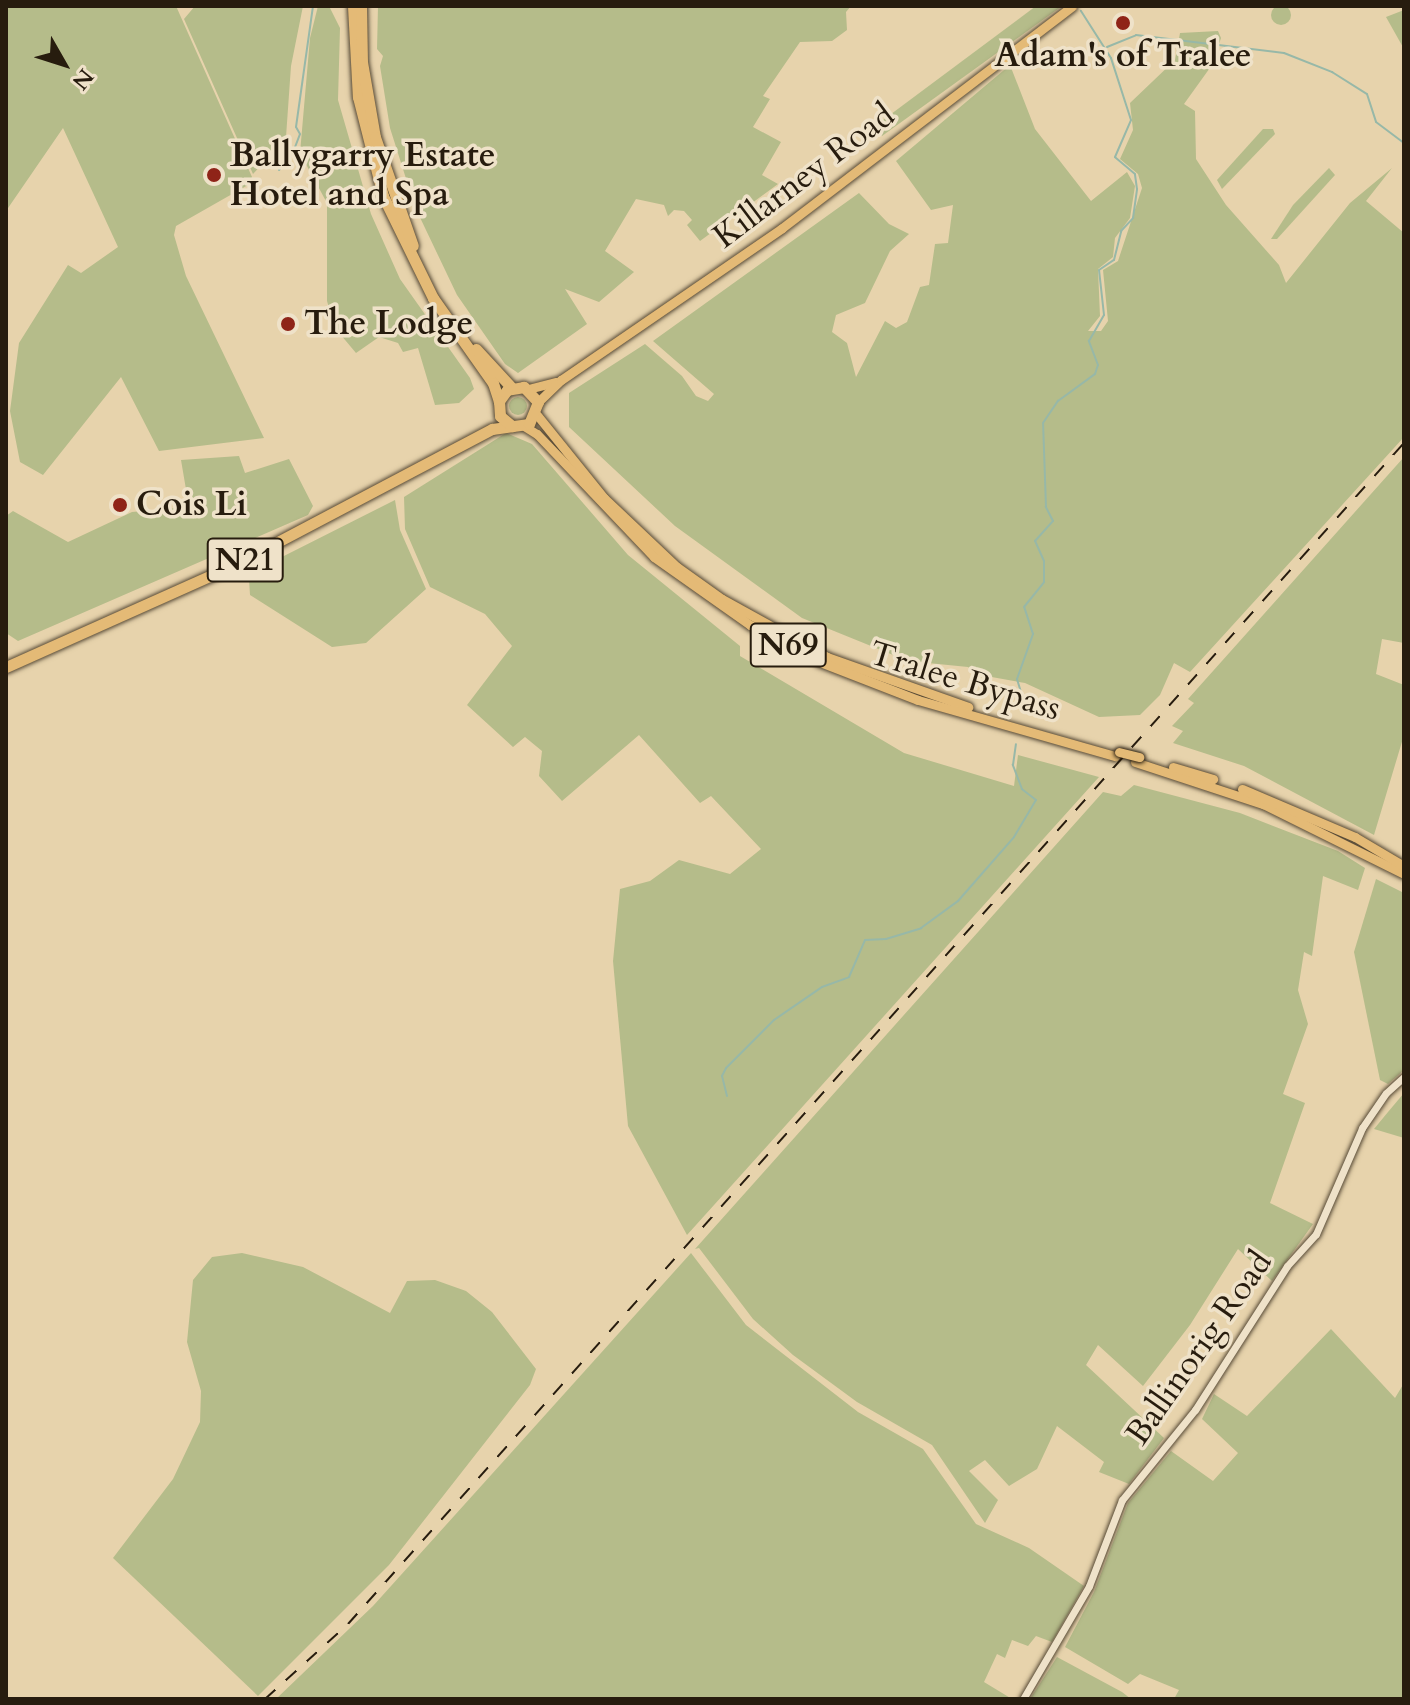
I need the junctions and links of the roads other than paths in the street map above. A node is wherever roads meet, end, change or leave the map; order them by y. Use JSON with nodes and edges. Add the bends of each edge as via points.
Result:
{"nodes":[{"id":1,"x":353,"y":6,"type":"edge"},
{"id":2,"x":361,"y":6,"type":"edge"},
{"id":3,"x":1072,"y":6,"type":"edge"},
{"id":4,"x":561,"y":380,"type":"junction"},
{"id":5,"x":512,"y":388,"type":"junction"},
{"id":6,"x":528,"y":389,"type":"junction"},
{"id":7,"x":538,"y":402,"type":"junction"},
{"id":8,"x":499,"y":406,"type":"junction"},
{"id":9,"x":537,"y":415,"type":"junction"},
{"id":10,"x":518,"y":426,"type":"junction"},
{"id":11,"x":476,"y":436,"type":"junction"},
{"id":12,"x":6,"y":667,"type":"edge"},
{"id":13,"x":1117,"y":754,"type":"junction"},
{"id":14,"x":1137,"y":760,"type":"junction"},
{"id":15,"x":1404,"y":866,"type":"edge"},
{"id":16,"x":1404,"y":874,"type":"edge"},
{"id":17,"x":1404,"y":1077,"type":"edge"},
{"id":18,"x":1023,"y":1699,"type":"edge"}],
"edges":[{"from":1,"to":8,"type":"highway","via":[[358,97],[383,196],[433,298],[493,383]]},
{"from":2,"to":5,"type":"highway","via":[[366,97],[390,190],[440,294],[476,348]]},
{"from":3,"to":4,"type":"main road","name":"Killarney Road","via":[[782,228]]},
{"from":4,"to":6,"type":"main road","name":"Killarney Road"},
{"from":4,"to":7,"type":"main road","name":"Killarney Road"},
{"from":5,"to":6,"type":"highway"},
{"from":5,"to":8,"type":"highway"},
{"from":6,"to":7,"type":"highway"},
{"from":7,"to":9,"type":"highway"},
{"from":8,"to":10,"type":"highway"},
{"from":8,"to":11,"type":"highway","number":"N21"},
{"from":9,"to":10,"type":"highway"},
{"from":9,"to":13,"type":"main road","name":"Tralee Bypass","number":"N69","via":[[558,448],[640,534],[677,567],[756,621],[827,657],[924,695]]},
{"from":10,"to":11,"type":"highway","number":"N21"},
{"from":10,"to":13,"type":"main road","name":"Tralee Bypass","number":"N69","via":[[654,557],[750,625],[820,662],[918,700]]},
{"from":11,"to":12,"type":"highway","number":"N21","via":[[232,566]]},
{"from":13,"to":14,"type":"main road","name":"Tralee Bypass","number":"N69","bridge":true},
{"from":14,"to":15,"type":"main road","name":"Tralee Bypass","number":"N69","via":[[1269,799]]},
{"from":14,"to":16,"type":"main road","name":"Tralee Bypass","number":"N69","via":[[1276,809]]},
{"from":17,"to":18,"type":"street","name":"Ballinorig Road","via":[[1362,1128],[1316,1234],[1287,1266],[1195,1410],[1122,1500],[1089,1586]]}]}
